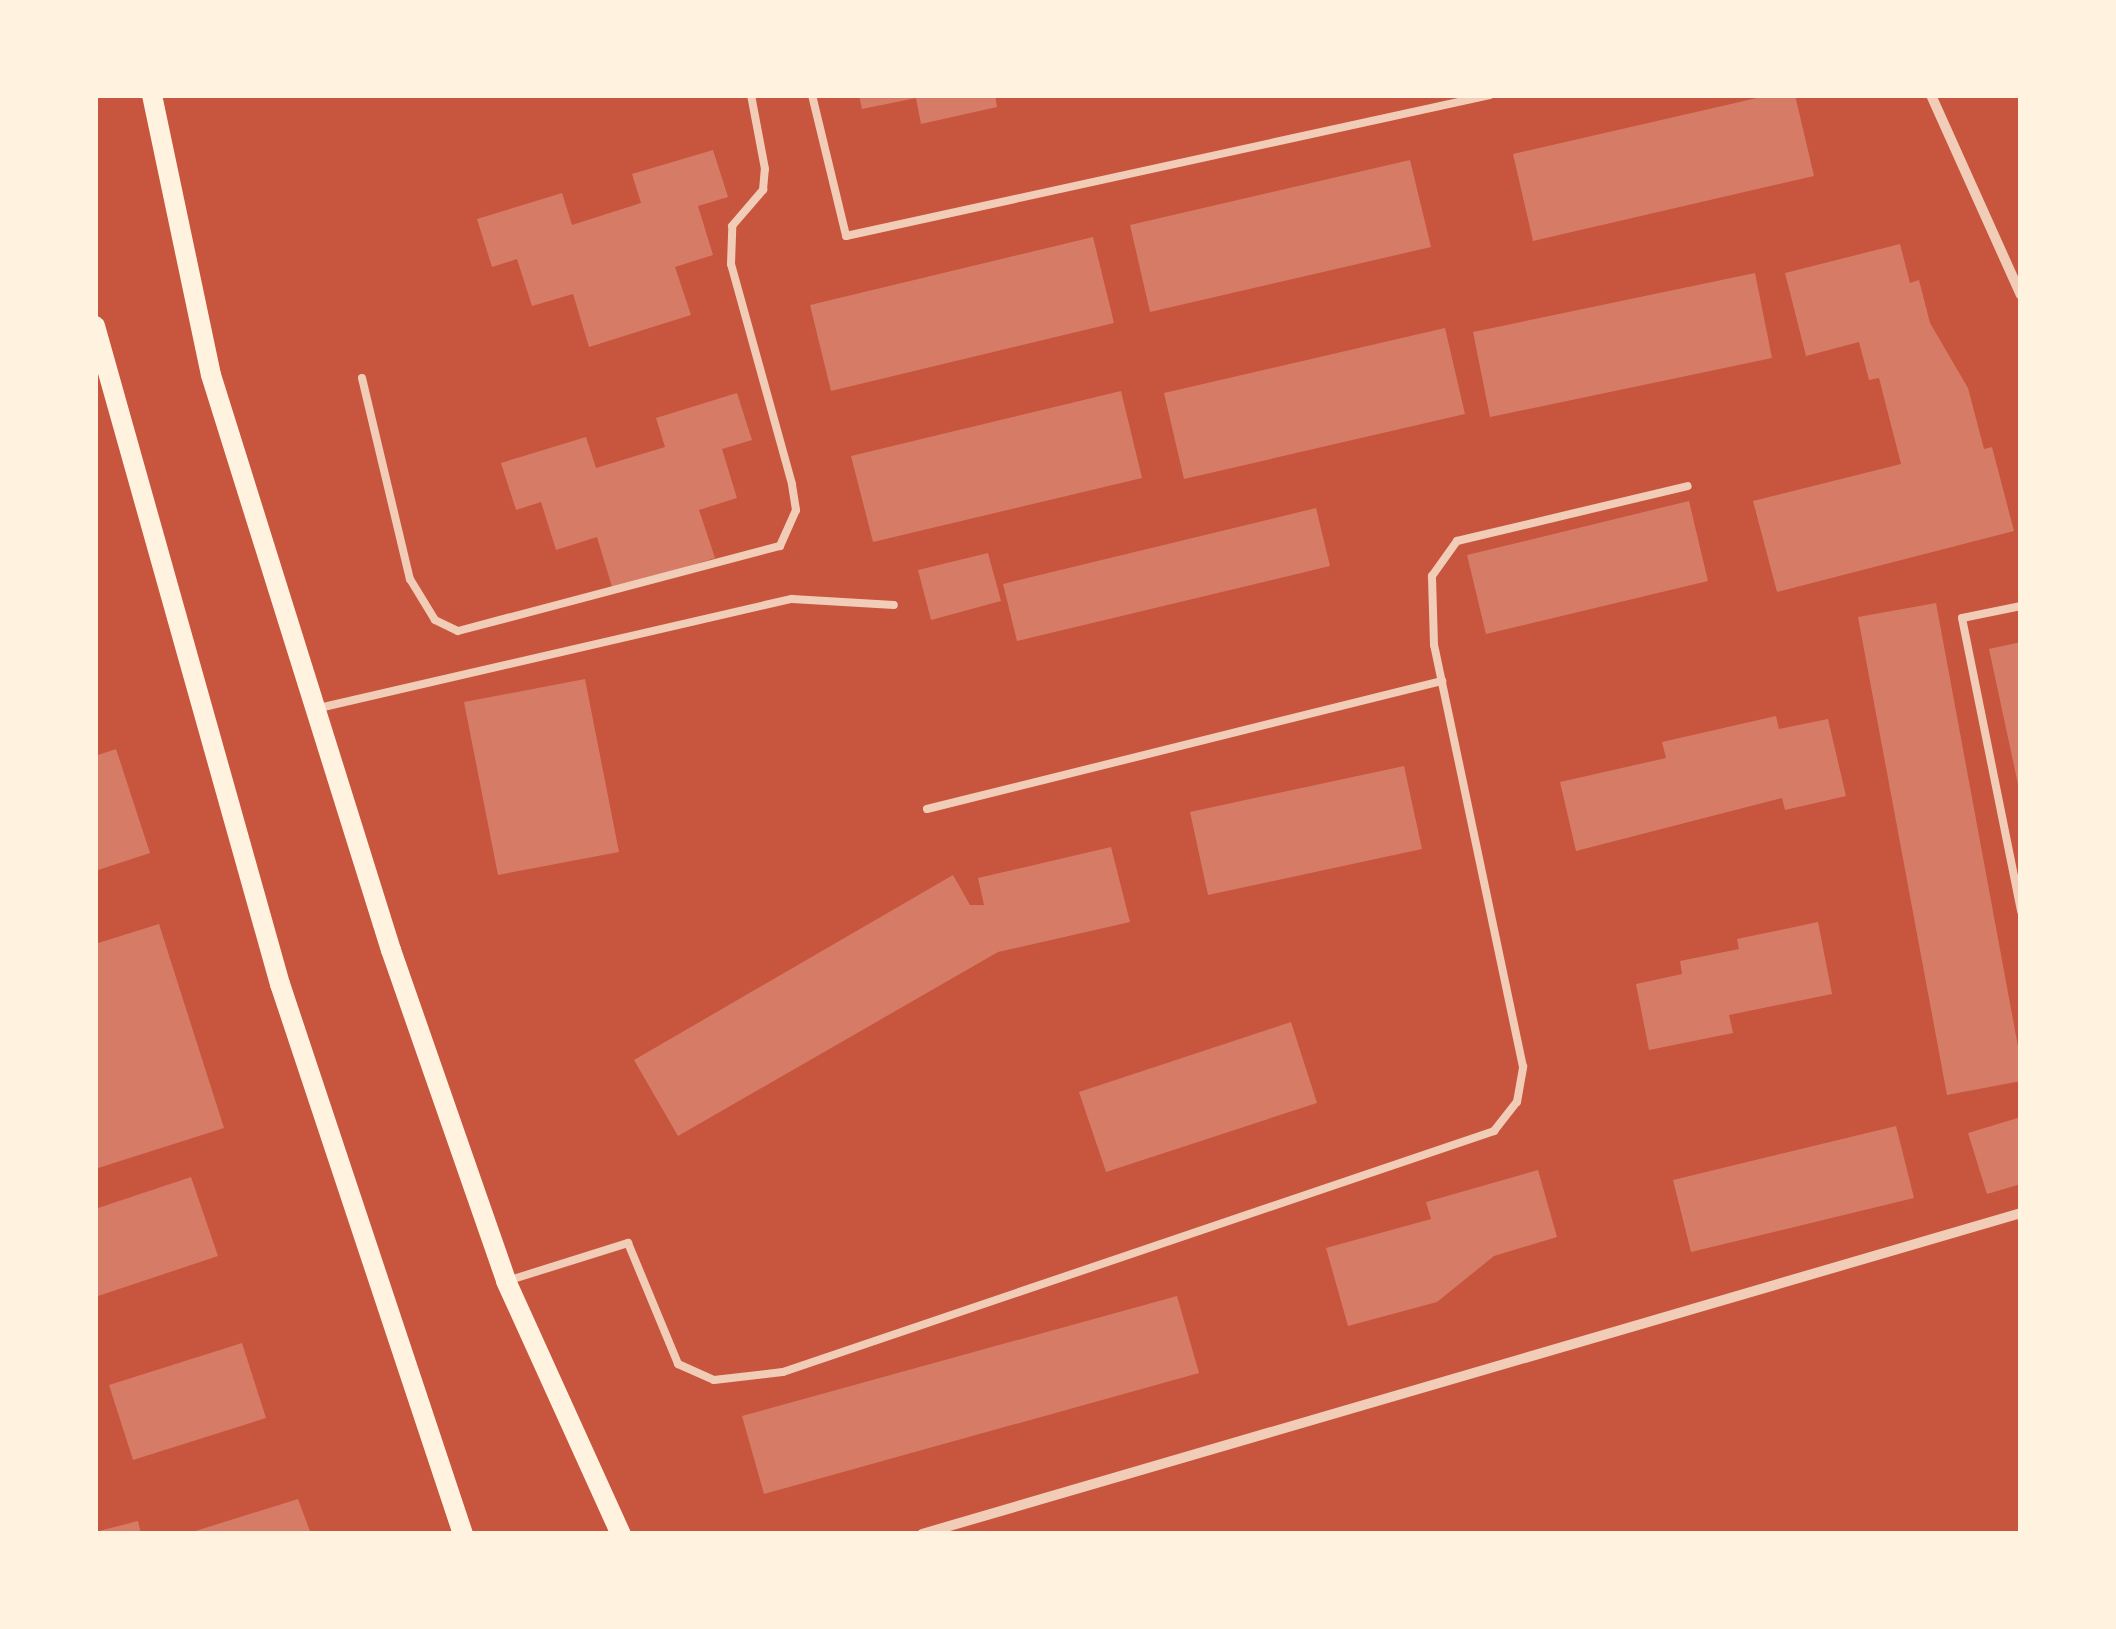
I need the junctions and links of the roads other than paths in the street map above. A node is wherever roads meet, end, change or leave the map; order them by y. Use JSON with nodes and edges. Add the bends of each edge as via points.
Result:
{"nodes":[{"id":1,"x":152,"y":95,"type":"edge"},
{"id":2,"x":751,"y":95,"type":"edge"},
{"id":3,"x":812,"y":95,"type":"edge"},
{"id":4,"x":1490,"y":95,"type":"edge"},
{"id":5,"x":1931,"y":95,"type":"edge"},
{"id":6,"x":2021,"y":296,"type":"edge"},
{"id":7,"x":95,"y":326,"type":"edge"},
{"id":8,"x":362,"y":378,"type":"dead end"},
{"id":9,"x":1688,"y":486,"type":"dead end"},
{"id":10,"x":894,"y":605,"type":"dead end"},
{"id":11,"x":2021,"y":606,"type":"edge"},
{"id":12,"x":1442,"y":681,"type":"junction"},
{"id":13,"x":319,"y":708,"type":"junction"},
{"id":14,"x":927,"y":808,"type":"dead end"},
{"id":15,"x":2021,"y":911,"type":"edge"},
{"id":16,"x":2021,"y":1213,"type":"edge"},
{"id":17,"x":506,"y":1281,"type":"junction"},
{"id":18,"x":463,"y":1534,"type":"edge"},
{"id":19,"x":621,"y":1534,"type":"edge"},
{"id":20,"x":922,"y":1534,"type":"edge"}],
"edges":[{"from":1,"to":13,"type":"main road","via":[[211,374]]},
{"from":2,"to":8,"type":"lane","via":[[766,169],[762,190],[732,226],[731,264],[792,484],[796,510],[780,546],[458,631],[435,620],[410,579]]},
{"from":3,"to":4,"type":"lane","via":[[846,236]]},
{"from":5,"to":6,"type":"street"},
{"from":7,"to":18,"type":"main road","via":[[280,984]]},
{"from":9,"to":12,"type":"lane","via":[[1458,541],[1440,554],[1430,609]]},
{"from":10,"to":13,"type":"lane","via":[[792,599]]},
{"from":11,"to":15,"type":"lane","via":[[1962,618]]},
{"from":12,"to":14,"type":"lane"},
{"from":12,"to":17,"type":"lane","via":[[1523,1066],[1516,1102],[1494,1132],[783,1372],[714,1380],[678,1364],[628,1242]]},
{"from":13,"to":17,"type":"main road"},
{"from":16,"to":20,"type":"street"},
{"from":17,"to":19,"type":"main road"}]}
